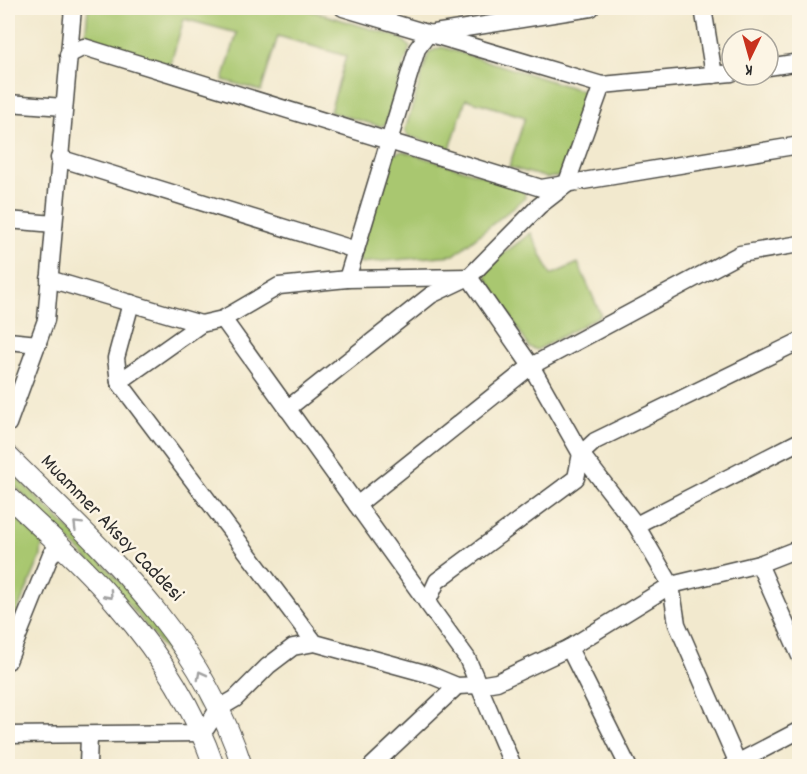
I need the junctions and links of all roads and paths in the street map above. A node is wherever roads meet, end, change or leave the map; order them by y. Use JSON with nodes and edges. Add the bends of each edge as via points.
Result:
{"nodes":[{"id":1,"x":73,"y":8,"type":"edge"},
{"id":2,"x":343,"y":8,"type":"edge"},
{"id":3,"x":591,"y":8,"type":"edge"},
{"id":4,"x":703,"y":8,"type":"edge"},
{"id":5,"x":428,"y":34,"type":"junction"},
{"id":6,"x":68,"y":55,"type":"junction"},
{"id":7,"x":800,"y":62,"type":"edge"},
{"id":8,"x":780,"y":65,"type":"edge"},
{"id":9,"x":720,"y":74,"type":"edge"},
{"id":10,"x":714,"y":75,"type":"junction"},
{"id":11,"x":602,"y":85,"type":"junction"},
{"id":12,"x":8,"y":103,"type":"edge"},
{"id":13,"x":64,"y":107,"type":"junction"},
{"id":14,"x":389,"y":141,"type":"junction"},
{"id":15,"x":800,"y":145,"type":"edge"},
{"id":16,"x":59,"y":159,"type":"junction"},
{"id":17,"x":566,"y":184,"type":"junction"},
{"id":18,"x":8,"y":220,"type":"edge"},
{"id":19,"x":54,"y":224,"type":"junction"},
{"id":20,"x":800,"y":244,"type":"edge"},
{"id":21,"x":356,"y":250,"type":"junction"},
{"id":22,"x":469,"y":277,"type":"junction"},
{"id":23,"x":49,"y":279,"type":"junction"},
{"id":24,"x":347,"y":279,"type":"junction"},
{"id":25,"x":131,"y":303,"type":"junction"},
{"id":26,"x":223,"y":319,"type":"junction"},
{"id":27,"x":201,"y":324,"type":"junction"},
{"id":28,"x":800,"y":340,"type":"edge"},
{"id":29,"x":8,"y":341,"type":"edge"},
{"id":30,"x":38,"y":344,"type":"junction"},
{"id":31,"x":531,"y":366,"type":"junction"},
{"id":32,"x":119,"y":382,"type":"junction"},
{"id":33,"x":287,"y":409,"type":"junction"},
{"id":34,"x":8,"y":424,"type":"edge"},
{"id":35,"x":800,"y":441,"type":"edge"},
{"id":36,"x":581,"y":454,"type":"junction"},
{"id":37,"x":8,"y":456,"type":"edge"},
{"id":38,"x":8,"y":496,"type":"edge"},
{"id":39,"x":357,"y":505,"type":"junction"},
{"id":40,"x":636,"y":525,"type":"junction"},
{"id":41,"x":61,"y":548,"type":"junction"},
{"id":42,"x":800,"y":548,"type":"edge"},
{"id":43,"x":759,"y":564,"type":"junction"},
{"id":44,"x":671,"y":585,"type":"junction"},
{"id":45,"x":427,"y":603,"type":"junction"},
{"id":46,"x":13,"y":630,"type":"edge"},
{"id":47,"x":315,"y":643,"type":"junction"},
{"id":48,"x":569,"y":648,"type":"junction"},
{"id":49,"x":800,"y":656,"type":"edge"},
{"id":50,"x":8,"y":661,"type":"edge"},
{"id":51,"x":479,"y":685,"type":"junction"},
{"id":52,"x":457,"y":686,"type":"junction"},
{"id":53,"x":218,"y":709,"type":"junction"},
{"id":54,"x":800,"y":730,"type":"edge"},
{"id":55,"x":201,"y":733,"type":"junction"},
{"id":56,"x":8,"y":735,"type":"edge"},
{"id":57,"x":89,"y":735,"type":"junction"},
{"id":58,"x":736,"y":765,"type":"edge"},
{"id":59,"x":88,"y":766,"type":"edge"},
{"id":60,"x":214,"y":766,"type":"edge"},
{"id":61,"x":242,"y":766,"type":"edge"},
{"id":62,"x":372,"y":766,"type":"edge"},
{"id":63,"x":513,"y":766,"type":"edge"},
{"id":64,"x":628,"y":766,"type":"edge"}],
"edges":[{"from":1,"to":6,"type":"street"},
{"from":2,"to":5,"type":"street"},
{"from":3,"to":5,"type":"street"},
{"from":4,"to":10,"type":"street"},
{"from":5,"to":11,"type":"street"},
{"from":5,"to":14,"type":"street","via":[[417,49]]},
{"from":6,"to":13,"type":"street"},
{"from":6,"to":14,"type":"street","via":[[84,47]]},
{"from":7,"to":8,"type":"street"},
{"from":9,"to":10,"type":"street"},
{"from":10,"to":11,"type":"street"},
{"from":11,"to":17,"type":"street"},
{"from":12,"to":13,"type":"street"},
{"from":13,"to":16,"type":"street"},
{"from":14,"to":17,"type":"street","via":[[541,188]]},
{"from":14,"to":21,"type":"street"},
{"from":15,"to":17,"type":"street"},
{"from":16,"to":19,"type":"street"},
{"from":16,"to":21,"type":"street"},
{"from":17,"to":22,"type":"street"},
{"from":18,"to":19,"type":"street"},
{"from":19,"to":23,"type":"street"},
{"from":20,"to":31,"type":"street","via":[[740,254]]},
{"from":21,"to":24,"type":"street"},
{"from":22,"to":24,"type":"street"},
{"from":22,"to":31,"type":"street"},
{"from":22,"to":33,"type":"street","via":[[431,295]]},
{"from":23,"to":25,"type":"street"},
{"from":23,"to":30,"type":"street","via":[[46,320]]},
{"from":24,"to":26,"type":"street","via":[[279,286]]},
{"from":25,"to":27,"type":"street"},
{"from":25,"to":32,"type":"street","via":[[116,358]]},
{"from":26,"to":27,"type":"street"},
{"from":26,"to":33,"type":"street"},
{"from":27,"to":32,"type":"street"},
{"from":28,"to":36,"type":"street","via":[[596,441]]},
{"from":29,"to":30,"type":"street"},
{"from":30,"to":34,"type":"street"},
{"from":31,"to":36,"type":"street"},
{"from":31,"to":39,"type":"street"},
{"from":32,"to":47,"type":"street"},
{"from":33,"to":39,"type":"street"},
{"from":35,"to":40,"type":"street"},
{"from":36,"to":40,"type":"street"},
{"from":36,"to":45,"type":"street","via":[[576,478],[437,581]]},
{"from":53,"to":37,"type":"main road","name":"Muammer Aksoy Caddesi","one_way":true,"via":[[195,665],[157,610]]},
{"from":38,"to":41,"type":"main road"},
{"from":39,"to":45,"type":"street"},
{"from":40,"to":44,"type":"street"},
{"from":41,"to":46,"type":"street","via":[[51,554]]},
{"from":41,"to":55,"type":"main road","one_way":true,"via":[[136,628],[175,685]]},
{"from":42,"to":43,"type":"street"},
{"from":43,"to":44,"type":"street"},
{"from":43,"to":49,"type":"street"},
{"from":44,"to":48,"type":"street"},
{"from":44,"to":58,"type":"street","via":[[677,624]]},
{"from":45,"to":51,"type":"street","via":[[467,658]]},
{"from":46,"to":50,"type":"street"},
{"from":47,"to":52,"type":"street","via":[[428,674]]},
{"from":47,"to":53,"type":"street","via":[[293,647],[235,699]]},
{"from":48,"to":51,"type":"street","via":[[497,681]]},
{"from":48,"to":64,"type":"street"},
{"from":51,"to":52,"type":"street"},
{"from":51,"to":63,"type":"street"},
{"from":52,"to":62,"type":"street"},
{"from":53,"to":55,"type":"street"},
{"from":53,"to":61,"type":"main road","name":"Muammer Aksoy Caddesi"},
{"from":54,"to":58,"type":"street"},
{"from":55,"to":57,"type":"street"},
{"from":55,"to":60,"type":"main road"},
{"from":56,"to":57,"type":"street"},
{"from":57,"to":59,"type":"street"}]}
